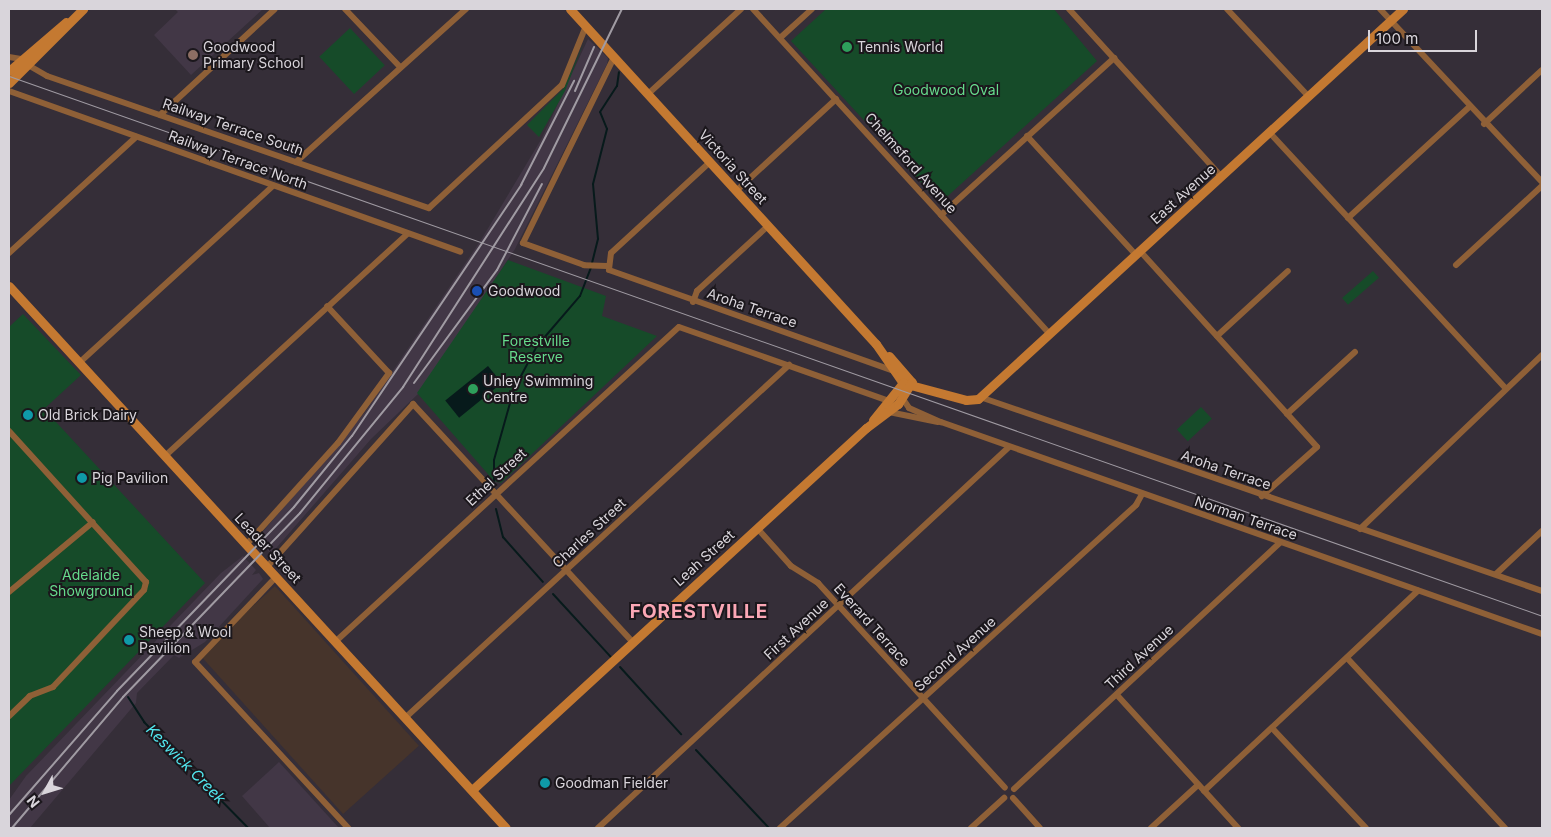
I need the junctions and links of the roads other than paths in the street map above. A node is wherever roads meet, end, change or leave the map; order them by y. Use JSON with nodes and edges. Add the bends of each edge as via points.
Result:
{"nodes":[{"id":1,"x":275,"y":9,"type":"edge"},
{"id":2,"x":346,"y":9,"type":"edge"},
{"id":3,"x":466,"y":9,"type":"edge"},
{"id":4,"x":570,"y":9,"type":"edge"},
{"id":5,"x":742,"y":9,"type":"edge"},
{"id":6,"x":753,"y":9,"type":"edge"},
{"id":7,"x":812,"y":9,"type":"edge"},
{"id":8,"x":1069,"y":9,"type":"edge"},
{"id":9,"x":1227,"y":9,"type":"edge"},
{"id":10,"x":1380,"y":9,"type":"edge"},
{"id":11,"x":1403,"y":9,"type":"edge"},
{"id":12,"x":76,"y":12,"type":"edge"},
{"id":13,"x":1390,"y":20,"type":"junction"},
{"id":14,"x":586,"y":26,"type":"junction"},
{"id":15,"x":780,"y":38,"type":"junction"},
{"id":16,"x":9,"y":57,"type":"edge"},
{"id":17,"x":614,"y":57,"type":"junction"},
{"id":18,"x":1114,"y":58,"type":"junction"},
{"id":19,"x":25,"y":62,"type":"junction"},
{"id":20,"x":400,"y":67,"type":"junction"},
{"id":21,"x":1542,"y":70,"type":"edge"},
{"id":22,"x":11,"y":77,"type":"edge"},
{"id":23,"x":9,"y":91,"type":"edge"},
{"id":24,"x":648,"y":94,"type":"junction"},
{"id":25,"x":22,"y":96,"type":"junction"},
{"id":26,"x":1309,"y":97,"type":"junction"},
{"id":27,"x":836,"y":99,"type":"junction"},
{"id":28,"x":1469,"y":107,"type":"junction"},
{"id":29,"x":160,"y":115,"type":"junction"},
{"id":30,"x":1484,"y":124,"type":"junction"},
{"id":31,"x":1270,"y":133,"type":"junction"},
{"id":32,"x":1028,"y":136,"type":"junction"},
{"id":33,"x":136,"y":137,"type":"junction"},
{"id":34,"x":296,"y":162,"type":"junction"},
{"id":35,"x":710,"y":162,"type":"junction"},
{"id":36,"x":1222,"y":177,"type":"junction"},
{"id":37,"x":1542,"y":182,"type":"edge"},
{"id":38,"x":273,"y":186,"type":"junction"},
{"id":39,"x":1542,"y":186,"type":"edge"},
{"id":40,"x":736,"y":191,"type":"junction"},
{"id":41,"x":941,"y":215,"type":"junction"},
{"id":42,"x":1348,"y":218,"type":"junction"},
{"id":43,"x":768,"y":226,"type":"junction"},
{"id":44,"x":407,"y":234,"type":"junction"},
{"id":45,"x":460,"y":252,"type":"dead end"},
{"id":46,"x":1138,"y":253,"type":"junction"},
{"id":47,"x":9,"y":254,"type":"edge"},
{"id":48,"x":605,"y":265,"type":"junction"},
{"id":49,"x":1456,"y":265,"type":"dead end"},
{"id":50,"x":1288,"y":271,"type":"dead end"},
{"id":51,"x":9,"y":286,"type":"edge"},
{"id":52,"x":693,"y":302,"type":"junction"},
{"id":53,"x":327,"y":306,"type":"junction"},
{"id":54,"x":1050,"y":334,"type":"junction"},
{"id":55,"x":1218,"y":336,"type":"junction"},
{"id":56,"x":876,"y":344,"type":"junction"},
{"id":57,"x":1355,"y":352,"type":"dead end"},
{"id":58,"x":1542,"y":354,"type":"edge"},
{"id":59,"x":79,"y":363,"type":"junction"},
{"id":60,"x":789,"y":365,"type":"junction"},
{"id":61,"x":895,"y":372,"type":"junction"},
{"id":62,"x":907,"y":382,"type":"junction"},
{"id":63,"x":1505,"y":388,"type":"junction"},
{"id":64,"x":980,"y":397,"type":"junction"},
{"id":65,"x":903,"y":399,"type":"junction"},
{"id":66,"x":888,"y":401,"type":"junction"},
{"id":67,"x":890,"y":412,"type":"junction"},
{"id":68,"x":1287,"y":414,"type":"junction"},
{"id":69,"x":941,"y":422,"type":"junction"},
{"id":70,"x":866,"y":428,"type":"junction"},
{"id":71,"x":9,"y":431,"type":"edge"},
{"id":72,"x":1009,"y":447,"type":"junction"},
{"id":73,"x":165,"y":456,"type":"junction"},
{"id":74,"x":1142,"y":494,"type":"junction"},
{"id":75,"x":495,"y":495,"type":"junction"},
{"id":76,"x":1262,"y":496,"type":"junction"},
{"id":77,"x":94,"y":522,"type":"junction"},
{"id":78,"x":757,"y":528,"type":"junction"},
{"id":79,"x":1360,"y":529,"type":"junction"},
{"id":80,"x":1542,"y":531,"type":"edge"},
{"id":81,"x":1280,"y":543,"type":"junction"},
{"id":82,"x":246,"y":545,"type":"junction"},
{"id":83,"x":266,"y":567,"type":"junction"},
{"id":84,"x":566,"y":570,"type":"junction"},
{"id":85,"x":1496,"y":574,"type":"junction"},
{"id":86,"x":276,"y":577,"type":"junction"},
{"id":87,"x":1418,"y":591,"type":"junction"},
{"id":88,"x":1542,"y":591,"type":"edge"},
{"id":89,"x":9,"y":592,"type":"edge"},
{"id":90,"x":839,"y":606,"type":"junction"},
{"id":91,"x":1542,"y":634,"type":"edge"},
{"id":92,"x":335,"y":642,"type":"junction"},
{"id":93,"x":633,"y":642,"type":"junction"},
{"id":94,"x":1348,"y":659,"type":"junction"},
{"id":95,"x":1116,"y":695,"type":"junction"},
{"id":96,"x":923,"y":700,"type":"junction"},
{"id":97,"x":9,"y":716,"type":"edge"},
{"id":98,"x":405,"y":718,"type":"junction"},
{"id":99,"x":1272,"y":728,"type":"junction"},
{"id":100,"x":1198,"y":785,"type":"junction"},
{"id":101,"x":1005,"y":788,"type":"junction"},
{"id":102,"x":1014,"y":789,"type":"junction"},
{"id":103,"x":472,"y":790,"type":"junction"},
{"id":104,"x":1204,"y":791,"type":"junction"},
{"id":105,"x":1004,"y":798,"type":"junction"},
{"id":106,"x":1013,"y":798,"type":"junction"},
{"id":107,"x":348,"y":828,"type":"edge"},
{"id":108,"x":506,"y":828,"type":"edge"},
{"id":109,"x":598,"y":828,"type":"edge"},
{"id":110,"x":780,"y":828,"type":"edge"},
{"id":111,"x":971,"y":828,"type":"edge"},
{"id":112,"x":1040,"y":828,"type":"edge"},
{"id":113,"x":1151,"y":828,"type":"edge"},
{"id":114,"x":1238,"y":828,"type":"edge"},
{"id":115,"x":1366,"y":828,"type":"edge"},
{"id":116,"x":1505,"y":828,"type":"edge"}],
"edges":[{"from":1,"to":29,"type":"street"},
{"from":2,"to":20,"type":"street"},
{"from":3,"to":20,"type":"street"},
{"from":4,"to":14,"type":"street","name":"Victoria Street"},
{"from":5,"to":24,"type":"street"},
{"from":6,"to":15,"type":"street","name":"Chelmsford Avenue"},
{"from":7,"to":15,"type":"street"},
{"from":8,"to":18,"type":"street"},
{"from":9,"to":26,"type":"street"},
{"from":10,"to":13,"type":"street"},
{"from":11,"to":13,"type":"street","name":"East Avenue"},
{"from":12,"to":19,"type":"street"},
{"from":13,"to":26,"type":"street","name":"East Avenue"},
{"from":13,"to":28,"type":"street"},
{"from":14,"to":17,"type":"street","name":"Victoria Street"},
{"from":14,"to":34,"type":"street","name":"Railway Terrace South","via":[[562,85],[432,207]]},
{"from":15,"to":27,"type":"street","name":"Chelmsford Avenue"},
{"from":16,"to":19,"type":"street","name":"Railway Terrace South"},
{"from":17,"to":24,"type":"street","name":"Victoria Street"},
{"from":17,"to":48,"type":"street","name":"Aroha Terrace","via":[[523,243],[584,265]]},
{"from":18,"to":32,"type":"street"},
{"from":18,"to":36,"type":"street"},
{"from":19,"to":22,"type":"street"},
{"from":19,"to":29,"type":"street","name":"Railway Terrace South","via":[[47,76]]},
{"from":20,"to":34,"type":"street"},
{"from":21,"to":30,"type":"street"},
{"from":22,"to":25,"type":"street","via":[[14,88]]},
{"from":23,"to":25,"type":"street","name":"Railway Terrace North"},
{"from":24,"to":35,"type":"street","name":"Victoria Street"},
{"from":25,"to":33,"type":"street","name":"Railway Terrace North"},
{"from":26,"to":31,"type":"street","name":"East Avenue"},
{"from":27,"to":40,"type":"street"},
{"from":27,"to":41,"type":"street","name":"Chelmsford Avenue"},
{"from":28,"to":30,"type":"street"},
{"from":28,"to":42,"type":"street"},
{"from":29,"to":34,"type":"street","name":"Railway Terrace South"},
{"from":30,"to":37,"type":"street"},
{"from":31,"to":36,"type":"street","name":"East Avenue"},
{"from":31,"to":42,"type":"street"},
{"from":32,"to":41,"type":"street"},
{"from":32,"to":46,"type":"street"},
{"from":33,"to":38,"type":"street","name":"Railway Terrace North"},
{"from":33,"to":47,"type":"street"},
{"from":35,"to":40,"type":"street","name":"Victoria Street"},
{"from":35,"to":48,"type":"street"},
{"from":36,"to":46,"type":"street","name":"East Avenue"},
{"from":38,"to":44,"type":"street","name":"Railway Terrace North"},
{"from":38,"to":59,"type":"street"},
{"from":39,"to":49,"type":"street"},
{"from":40,"to":43,"type":"street","name":"Victoria Street"},
{"from":41,"to":54,"type":"street","name":"Chelmsford Avenue"},
{"from":42,"to":63,"type":"street"},
{"from":43,"to":52,"type":"street","via":[[697,291]]},
{"from":43,"to":56,"type":"street","name":"Victoria Street"},
{"from":44,"to":45,"type":"street","name":"Railway Terrace North"},
{"from":44,"to":53,"type":"street"},
{"from":46,"to":54,"type":"street","name":"East Avenue"},
{"from":46,"to":55,"type":"street"},
{"from":48,"to":52,"type":"street","name":"Aroha Terrace","via":[[614,273]]},
{"from":50,"to":55,"type":"street"},
{"from":51,"to":59,"type":"street","name":"Leader Street"},
{"from":52,"to":61,"type":"street","name":"Aroha Terrace"},
{"from":53,"to":73,"type":"street"},
{"from":53,"to":82,"type":"street","via":[[389,373],[338,443]]},
{"from":54,"to":64,"type":"street","name":"East Avenue"},
{"from":55,"to":68,"type":"street"},
{"from":56,"to":61,"type":"street","name":"Victoria Street"},
{"from":56,"to":62,"type":"street","name":"Victoria Street"},
{"from":57,"to":68,"type":"street"},
{"from":58,"to":63,"type":"street"},
{"from":59,"to":73,"type":"street","name":"Leader Street"},
{"from":60,"to":66,"type":"street"},
{"from":60,"to":75,"type":"street","name":"Ethel Street","via":[[684,328],[674,330]]},
{"from":60,"to":84,"type":"street","name":"Charles Street"},
{"from":61,"to":62,"type":"street","name":"Victoria Street"},
{"from":62,"to":64,"type":"street","name":"Aroha Terrace","via":[[966,400]]},
{"from":62,"to":65,"type":"street","name":"Leah Street"},
{"from":62,"to":66,"type":"street","name":"Leah Street"},
{"from":63,"to":79,"type":"street"},
{"from":64,"to":76,"type":"street","name":"Aroha Terrace"},
{"from":65,"to":67,"type":"street","name":"Leah Street"},
{"from":65,"to":69,"type":"street","name":"Norman Terrace","via":[[909,408]]},
{"from":66,"to":70,"type":"street","name":"Leah Street"},
{"from":67,"to":69,"type":"street","name":"Norman Terrace"},
{"from":67,"to":70,"type":"street","name":"Leah Street"},
{"from":68,"to":76,"type":"street","via":[[1317,447]]},
{"from":69,"to":72,"type":"street","name":"Norman Terrace"},
{"from":70,"to":78,"type":"street","name":"Leah Street"},
{"from":71,"to":77,"type":"street"},
{"from":72,"to":74,"type":"street","name":"Norman Terrace"},
{"from":72,"to":90,"type":"street","name":"First Avenue"},
{"from":73,"to":82,"type":"street","name":"Leader Street"},
{"from":74,"to":81,"type":"street","name":"Norman Terrace"},
{"from":74,"to":96,"type":"street","name":"Second Avenue","via":[[1136,505]]},
{"from":75,"to":83,"type":"street","via":[[413,404]]},
{"from":75,"to":84,"type":"street"},
{"from":75,"to":92,"type":"street","name":"Ethel Street"},
{"from":76,"to":79,"type":"street","name":"Aroha Terrace"},
{"from":77,"to":89,"type":"street"},
{"from":77,"to":97,"type":"street","via":[[146,582],[144,590],[53,686],[30,696]]},
{"from":78,"to":90,"type":"street","name":"Everard Terrace","via":[[791,566],[818,583]]},
{"from":78,"to":93,"type":"street","name":"Leah Street"},
{"from":79,"to":85,"type":"street","name":"Aroha Terrace"},
{"from":80,"to":85,"type":"street"},
{"from":81,"to":87,"type":"street","name":"Norman Terrace"},
{"from":81,"to":95,"type":"street","name":"Third Avenue"},
{"from":82,"to":83,"type":"street","name":"Leader Street"},
{"from":83,"to":86,"type":"street","name":"Leader Street"},
{"from":84,"to":93,"type":"street"},
{"from":84,"to":98,"type":"street","name":"Charles Street"},
{"from":85,"to":88,"type":"street","name":"Aroha Terrace"},
{"from":86,"to":92,"type":"street","name":"Leader Street"},
{"from":86,"to":107,"type":"street","via":[[196,662]]},
{"from":87,"to":91,"type":"street","name":"Norman Terrace"},
{"from":87,"to":94,"type":"street"},
{"from":90,"to":96,"type":"street","name":"Everard Terrace"},
{"from":90,"to":109,"type":"street","name":"First Avenue"},
{"from":92,"to":98,"type":"street","name":"Leader Street"},
{"from":93,"to":103,"type":"street","name":"Leah Street"},
{"from":94,"to":99,"type":"street"},
{"from":94,"to":116,"type":"street"},
{"from":95,"to":100,"type":"street"},
{"from":95,"to":102,"type":"street","name":"Third Avenue"},
{"from":96,"to":101,"type":"street","name":"Everard Terrace"},
{"from":96,"to":110,"type":"street","name":"Second Avenue"},
{"from":98,"to":103,"type":"street","name":"Leader Street"},
{"from":99,"to":104,"type":"street"},
{"from":99,"to":115,"type":"street"},
{"from":100,"to":104,"type":"street"},
{"from":100,"to":113,"type":"street"},
{"from":101,"to":102,"type":"street"},
{"from":101,"to":105,"type":"street"},
{"from":102,"to":106,"type":"street"},
{"from":103,"to":108,"type":"street","name":"Leader Street"},
{"from":104,"to":114,"type":"street"},
{"from":105,"to":106,"type":"street"},
{"from":105,"to":111,"type":"street"},
{"from":106,"to":112,"type":"street"}]}
